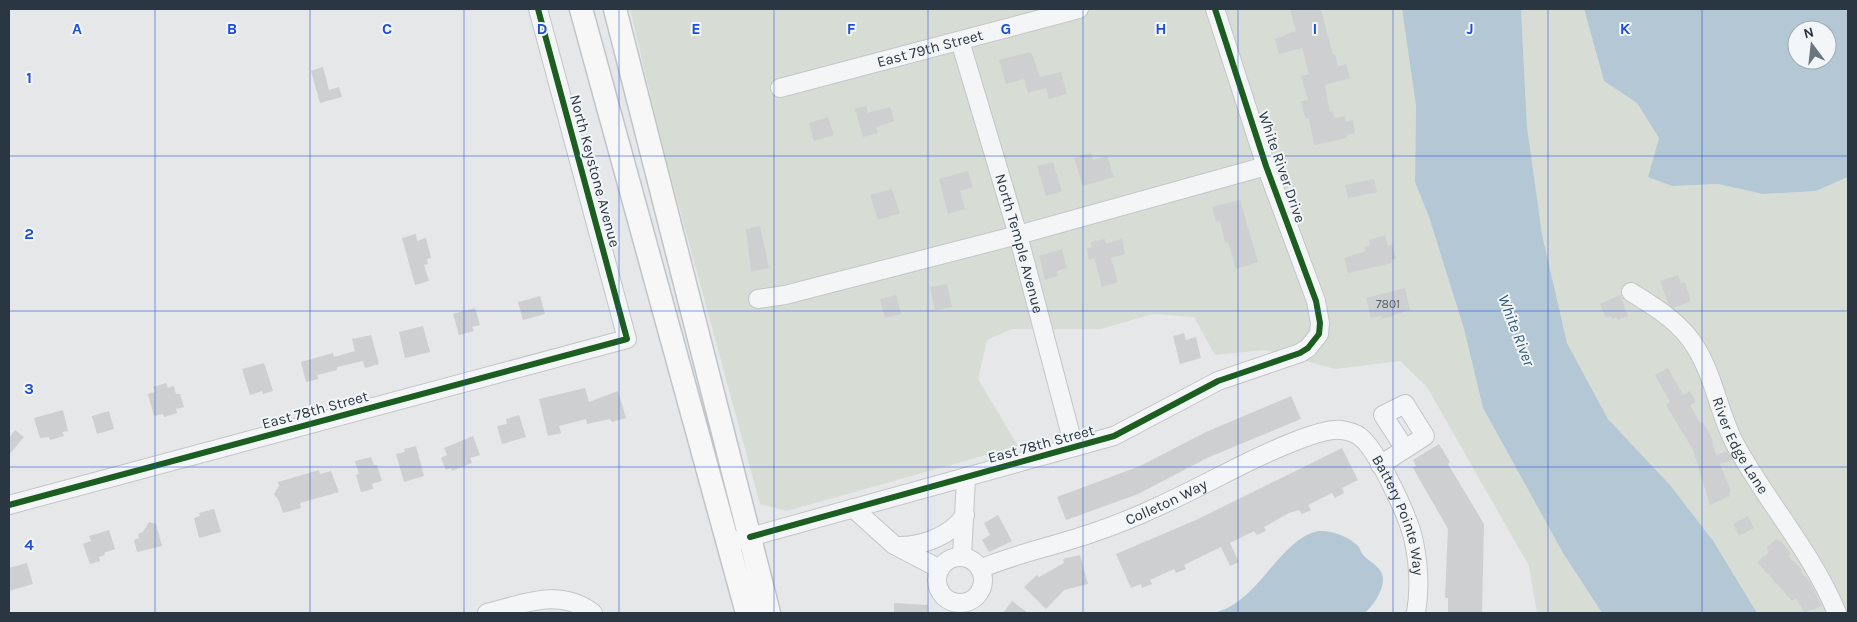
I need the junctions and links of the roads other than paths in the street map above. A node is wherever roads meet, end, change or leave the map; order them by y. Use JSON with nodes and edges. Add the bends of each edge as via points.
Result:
{"nodes":[{"id":1,"x":538,"y":9,"type":"edge"},
{"id":2,"x":581,"y":9,"type":"edge"},
{"id":3,"x":616,"y":9,"type":"edge"},
{"id":4,"x":1079,"y":9,"type":"edge"},
{"id":5,"x":1215,"y":9,"type":"edge"},
{"id":6,"x":960,"y":41,"type":"junction"},
{"id":7,"x":780,"y":88,"type":"dead end"},
{"id":8,"x":1266,"y":166,"type":"junction"},
{"id":9,"x":1018,"y":235,"type":"junction"},
{"id":10,"x":1631,"y":292,"type":"dead end"},
{"id":11,"x":758,"y":299,"type":"dead end"},
{"id":12,"x":1319,"y":334,"type":"joint"},
{"id":13,"x":627,"y":339,"type":"joint"},
{"id":14,"x":1347,"y":431,"type":"joint"},
{"id":15,"x":1074,"y":447,"type":"junction"},
{"id":16,"x":1404,"y":449,"type":"dead end"},
{"id":17,"x":1380,"y":465,"type":"junction"},
{"id":18,"x":966,"y":477,"type":"junction"},
{"id":19,"x":9,"y":505,"type":"edge"},
{"id":20,"x":854,"y":508,"type":"junction"},
{"id":21,"x":965,"y":515,"type":"junction"},
{"id":22,"x":750,"y":537,"type":"junction"},
{"id":23,"x":728,"y":543,"type":"junction"},
{"id":24,"x":896,"y":546,"type":"junction"},
{"id":25,"x":962,"y":557,"type":"junction"},
{"id":26,"x":940,"y":569,"type":"junction"},
{"id":27,"x":980,"y":569,"type":"junction"},
{"id":28,"x":954,"y":608,"type":"edge"},
{"id":29,"x":587,"y":609,"type":"edge"},
{"id":30,"x":487,"y":613,"type":"edge"},
{"id":31,"x":746,"y":613,"type":"edge"},
{"id":32,"x":769,"y":613,"type":"edge"},
{"id":33,"x":1416,"y":613,"type":"edge"},
{"id":34,"x":1837,"y":613,"type":"edge"}],
"edges":[{"from":1,"to":13,"type":"street","name":"North Keystone Avenue"},
{"from":2,"to":23,"type":"main road","name":"North Keystone Avenue"},
{"from":3,"to":22,"type":"main road"},
{"from":4,"to":6,"type":"street","name":"East 79th Street"},
{"from":5,"to":8,"type":"street","name":"White River Drive"},
{"from":6,"to":7,"type":"street","name":"East 79th Street"},
{"from":6,"to":9,"type":"street","name":"North Temple Avenue"},
{"from":8,"to":9,"type":"street"},
{"from":8,"to":12,"type":"street","name":"White River Drive","via":[[1316,302]]},
{"from":9,"to":11,"type":"street","via":[[785,295]]},
{"from":9,"to":15,"type":"street","name":"North Temple Avenue"},
{"from":10,"to":34,"type":"street","name":"River Edge Lane","via":[[1670,318],[1696,347],[1711,376],[1734,442],[1820,578]]},
{"from":12,"to":15,"type":"street","name":"East 78th Street","via":[[1315,342],[1300,354],[1218,381],[1187,395],[1123,433]]},
{"from":13,"to":19,"type":"street","name":"East 78th Street"},
{"from":14,"to":17,"type":"street","name":"Battery Pointe Way","via":[[1363,439]]},
{"from":14,"to":27,"type":"street","name":"Colleton Way","via":[[1336,429],[1312,436],[1117,524],[1020,553]]},
{"from":15,"to":18,"type":"street","name":"East 78th Street"},
{"from":16,"to":17,"type":"street"},
{"from":17,"to":33,"type":"street","name":"Battery Pointe Way","via":[[1397,495],[1414,540],[1419,573]]},
{"from":18,"to":20,"type":"street","name":"East 78th Street"},
{"from":18,"to":21,"type":"street"},
{"from":20,"to":22,"type":"street","name":"East 78th Street"},
{"from":20,"to":24,"type":"street"},
{"from":21,"to":24,"type":"street","via":[[936,538]]},
{"from":21,"to":25,"type":"street"},
{"from":22,"to":23,"type":"street","name":"East 78th Street"},
{"from":22,"to":32,"type":"main road"},
{"from":23,"to":31,"type":"main road","name":"North Keystone Avenue"},
{"from":24,"to":26,"type":"street"},
{"from":25,"to":26,"type":"street","via":[[948,561]]},
{"from":25,"to":27,"type":"street"},
{"from":26,"to":28,"type":"street","via":[[938,588]]},
{"from":27,"to":28,"type":"street","via":[[983,579],[977,596]]},
{"from":29,"to":30,"type":"street","via":[[555,597]]}]}
